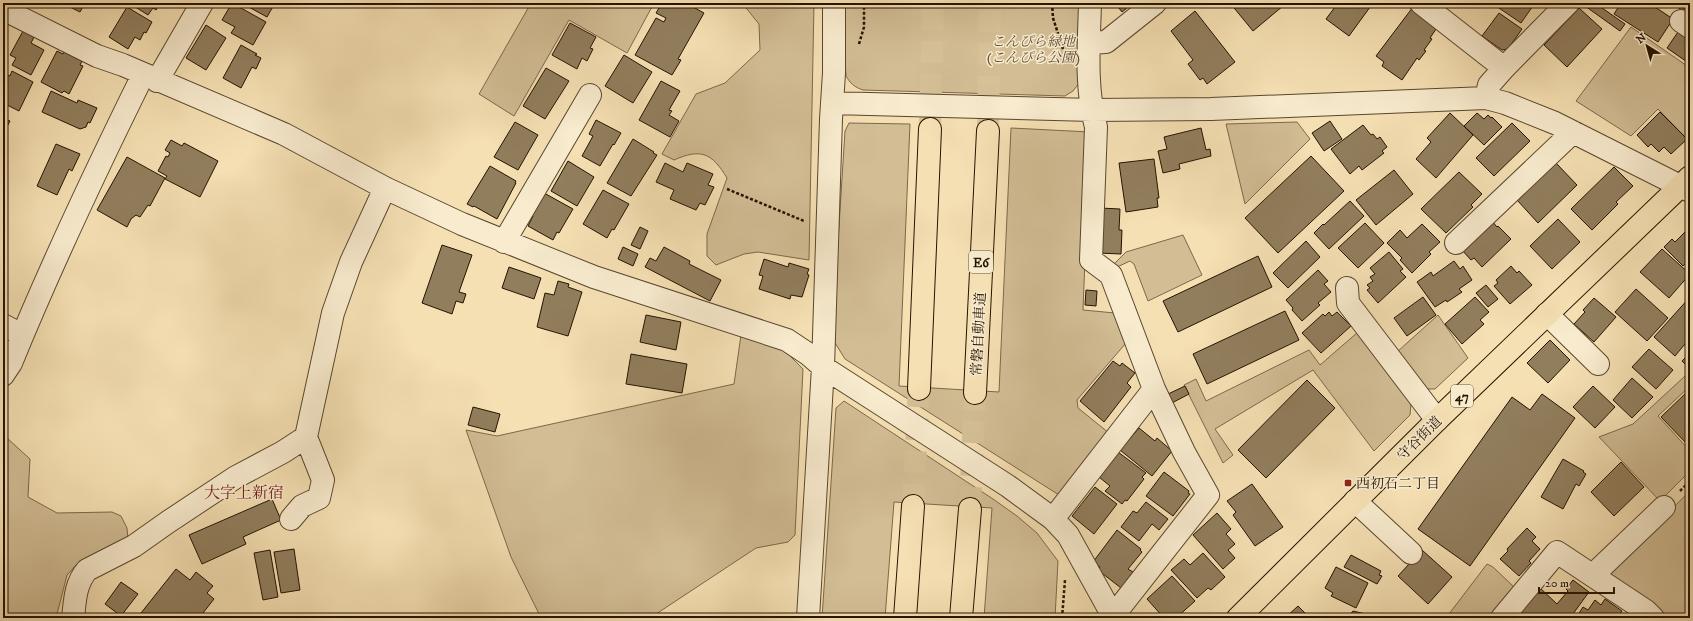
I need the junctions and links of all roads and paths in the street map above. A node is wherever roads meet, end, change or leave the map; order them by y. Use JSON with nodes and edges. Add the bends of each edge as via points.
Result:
{"nodes":[{"id":1,"x":202,"y":3,"type":"edge"},
{"id":2,"x":834,"y":3,"type":"edge"},
{"id":3,"x":864,"y":3,"type":"edge"},
{"id":4,"x":1052,"y":3,"type":"edge"},
{"id":5,"x":1090,"y":3,"type":"edge"},
{"id":6,"x":1155,"y":3,"type":"edge"},
{"id":7,"x":1421,"y":3,"type":"edge"},
{"id":8,"x":1563,"y":5,"type":"edge"},
{"id":9,"x":3,"y":10,"type":"edge"},
{"id":10,"x":1089,"y":43,"type":"junction"},
{"id":11,"x":859,"y":46,"type":"dead end"},
{"id":12,"x":1064,"y":51,"type":"dead end"},
{"id":13,"x":1504,"y":68,"type":"junction"},
{"id":14,"x":150,"y":78,"type":"junction"},
{"id":15,"x":590,"y":95,"type":"dead end"},
{"id":16,"x":1486,"y":98,"type":"junction"},
{"id":17,"x":832,"y":103,"type":"junction"},
{"id":18,"x":1092,"y":110,"type":"junction"},
{"id":19,"x":930,"y":129,"type":"tunnel mouth"},
{"id":20,"x":988,"y":131,"type":"tunnel mouth"},
{"id":21,"x":1573,"y":132,"type":"junction"},
{"id":22,"x":1687,"y":184,"type":"edge"},
{"id":23,"x":385,"y":188,"type":"junction"},
{"id":24,"x":727,"y":189,"type":"dead end"},
{"id":25,"x":806,"y":222,"type":"dead end"},
{"id":26,"x":504,"y":242,"type":"junction"},
{"id":27,"x":1456,"y":243,"type":"dead end"},
{"id":28,"x":1347,"y":288,"type":"dead end"},
{"id":29,"x":1547,"y":314,"type":"junction"},
{"id":30,"x":3,"y":326,"type":"edge"},
{"id":31,"x":22,"y":335,"type":"junction"},
{"id":32,"x":1598,"y":364,"type":"dead end"},
{"id":33,"x":822,"y":367,"type":"junction"},
{"id":34,"x":3,"y":375,"type":"edge"},
{"id":35,"x":919,"y":389,"type":"tunnel mouth"},
{"id":36,"x":1154,"y":390,"type":"junction"},
{"id":37,"x":975,"y":393,"type":"tunnel mouth"},
{"id":38,"x":1437,"y":420,"type":"junction"},
{"id":39,"x":306,"y":436,"type":"junction"},
{"id":40,"x":1356,"y":501,"type":"junction"},
{"id":41,"x":913,"y":506,"type":"tunnel mouth"},
{"id":42,"x":1664,"y":507,"type":"dead end"},
{"id":43,"x":970,"y":509,"type":"tunnel mouth"},
{"id":44,"x":1053,"y":518,"type":"junction"},
{"id":45,"x":291,"y":519,"type":"dead end"},
{"id":46,"x":1411,"y":553,"type":"dead end"},
{"id":47,"x":1593,"y":575,"type":"junction"},
{"id":48,"x":1114,"y":617,"type":"edge"},
{"id":49,"x":73,"y":618,"type":"edge"},
{"id":50,"x":808,"y":618,"type":"edge"},
{"id":51,"x":905,"y":618,"type":"edge"},
{"id":52,"x":961,"y":618,"type":"edge"},
{"id":53,"x":1238,"y":618,"type":"edge"},
{"id":54,"x":1502,"y":618,"type":"edge"},
{"id":55,"x":1653,"y":618,"type":"edge"}],
"edges":[{"from":1,"to":14,"type":"street"},
{"from":2,"to":17,"type":"street"},
{"from":3,"to":11,"type":"path","via":[[864,26]]},
{"from":4,"to":12,"type":"path","via":[[1053,18]]},
{"from":5,"to":10,"type":"street"},
{"from":6,"to":10,"type":"street","via":[[1106,42]]},
{"from":7,"to":13,"type":"street"},
{"from":8,"to":13,"type":"street"},
{"from":9,"to":14,"type":"street","via":[[97,56]]},
{"from":10,"to":18,"type":"street"},
{"from":13,"to":16,"type":"street","via":[[1489,85]]},
{"from":14,"to":23,"type":"street","via":[[284,134]]},
{"from":14,"to":31,"type":"street","via":[[96,170]]},
{"from":15,"to":26,"type":"street"},
{"from":16,"to":18,"type":"street","via":[[1211,109]]},
{"from":16,"to":21,"type":"street","via":[[1505,103]]},
{"from":17,"to":18,"type":"street"},
{"from":17,"to":33,"type":"street"},
{"from":18,"to":36,"type":"street","via":[[1096,126],[1090,260],[1111,275]]},
{"from":19,"to":35,"type":"main road"},
{"from":20,"to":37,"type":"main road","name":"常磐自動車道","number":"E6"},
{"from":21,"to":22,"type":"street"},
{"from":21,"to":27,"type":"street"},
{"from":22,"to":29,"type":"main road","name":"守谷街道","number":"47"},
{"from":23,"to":26,"type":"street"},
{"from":23,"to":39,"type":"street","via":[[351,262],[333,313]]},
{"from":24,"to":25,"type":"path"},
{"from":26,"to":33,"type":"street","via":[[594,277],[787,340]]},
{"from":28,"to":38,"type":"street","via":[[1348,303]]},
{"from":29,"to":32,"type":"street"},
{"from":29,"to":38,"type":"main road","name":"守谷街道","number":"47"},
{"from":30,"to":31,"type":"street"},
{"from":31,"to":34,"type":"street","via":[[11,363]]},
{"from":33,"to":44,"type":"street","via":[[1008,486]]},
{"from":33,"to":50,"type":"street"},
{"from":36,"to":44,"type":"street"},
{"from":36,"to":48,"type":"street","via":[[1208,495]]},
{"from":38,"to":40,"type":"main road","name":"守谷街道","number":"47"},
{"from":39,"to":45,"type":"street","via":[[323,480],[319,498],[302,506]]},
{"from":39,"to":49,"type":"street","via":[[230,482],[134,546],[87,570],[77,586]]},
{"from":40,"to":46,"type":"street"},
{"from":40,"to":53,"type":"main road","name":"守谷街道","number":"47"},
{"from":41,"to":51,"type":"main road"},
{"from":42,"to":47,"type":"street"},
{"from":43,"to":52,"type":"main road"},
{"from":44,"to":48,"type":"street","via":[[1068,535]]},
{"from":47,"to":54,"type":"street","via":[[1557,552]]},
{"from":47,"to":55,"type":"street"}]}
